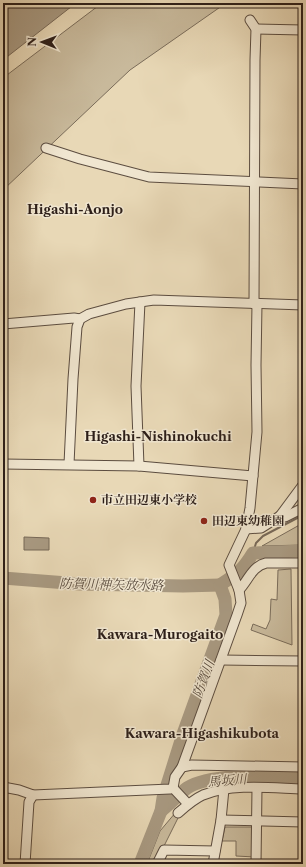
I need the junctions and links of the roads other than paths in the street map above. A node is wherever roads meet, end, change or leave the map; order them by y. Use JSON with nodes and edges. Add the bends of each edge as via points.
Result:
{"nodes":[{"id":1,"x":250,"y":20,"type":"dead end"},
{"id":2,"x":256,"y":29,"type":"junction"},
{"id":3,"x":303,"y":30,"type":"edge"},
{"id":4,"x":46,"y":148,"type":"dead end"},
{"id":5,"x":254,"y":182,"type":"junction"},
{"id":6,"x":303,"y":184,"type":"edge"},
{"id":7,"x":140,"y":302,"type":"junction"},
{"id":8,"x":255,"y":304,"type":"junction"},
{"id":9,"x":303,"y":305,"type":"edge"},
{"id":10,"x":80,"y":319,"type":"junction"},
{"id":11,"x":3,"y":324,"type":"edge"},
{"id":12,"x":3,"y":464,"type":"edge"},
{"id":13,"x":69,"y":464,"type":"junction"},
{"id":14,"x":139,"y":466,"type":"junction"},
{"id":15,"x":253,"y":476,"type":"junction"},
{"id":16,"x":303,"y":485,"type":"edge"},
{"id":17,"x":303,"y":508,"type":"edge"},
{"id":18,"x":280,"y":516,"type":"junction"},
{"id":19,"x":246,"y":529,"type":"junction"},
{"id":20,"x":303,"y":563,"type":"edge"},
{"id":21,"x":237,"y":587,"type":"junction"},
{"id":22,"x":221,"y":660,"type":"junction"},
{"id":23,"x":303,"y":661,"type":"edge"},
{"id":24,"x":303,"y":766,"type":"edge"},
{"id":25,"x":182,"y":767,"type":"junction"},
{"id":26,"x":3,"y":787,"type":"edge"},
{"id":27,"x":257,"y":788,"type":"junction"},
{"id":28,"x":170,"y":789,"type":"junction"},
{"id":29,"x":224,"y":789,"type":"junction"},
{"id":30,"x":303,"y":789,"type":"edge"},
{"id":31,"x":33,"y":795,"type":"junction"},
{"id":32,"x":186,"y":802,"type":"junction"},
{"id":33,"x":178,"y":813,"type":"dead end"},
{"id":34,"x":221,"y":820,"type":"junction"},
{"id":35,"x":257,"y":821,"type":"junction"},
{"id":36,"x":303,"y":822,"type":"edge"},
{"id":37,"x":215,"y":851,"type":"junction"},
{"id":38,"x":25,"y":864,"type":"edge"},
{"id":39,"x":157,"y":864,"type":"edge"},
{"id":40,"x":213,"y":864,"type":"edge"},
{"id":41,"x":256,"y":864,"type":"edge"}],
"edges":[{"from":1,"to":2,"type":"street"},
{"from":2,"to":3,"type":"street"},
{"from":2,"to":5,"type":"street"},
{"from":4,"to":5,"type":"street","via":[[149,177]]},
{"from":5,"to":6,"type":"street"},
{"from":5,"to":8,"type":"street"},
{"from":7,"to":8,"type":"street","via":[[154,300]]},
{"from":7,"to":10,"type":"street","via":[[89,314]]},
{"from":7,"to":14,"type":"street","via":[[136,386]]},
{"from":8,"to":9,"type":"street"},
{"from":8,"to":15,"type":"street","via":[[258,432]]},
{"from":10,"to":11,"type":"street"},
{"from":10,"to":13,"type":"street","via":[[77,327],[73,379]]},
{"from":12,"to":13,"type":"street"},
{"from":13,"to":14,"type":"street"},
{"from":14,"to":15,"type":"street"},
{"from":15,"to":19,"type":"street"},
{"from":16,"to":18,"type":"street"},
{"from":17,"to":18,"type":"street","via":[[285,517]]},
{"from":18,"to":19,"type":"street","via":[[261,528]]},
{"from":19,"to":21,"type":"street","via":[[229,564]]},
{"from":20,"to":21,"type":"street","via":[[260,564]]},
{"from":21,"to":22,"type":"street","via":[[241,603]]},
{"from":22,"to":23,"type":"street"},
{"from":22,"to":25,"type":"street"},
{"from":24,"to":25,"type":"street"},
{"from":25,"to":28,"type":"street"},
{"from":26,"to":31,"type":"street"},
{"from":27,"to":29,"type":"street"},
{"from":27,"to":30,"type":"street"},
{"from":27,"to":35,"type":"street"},
{"from":28,"to":31,"type":"street"},
{"from":28,"to":32,"type":"street"},
{"from":29,"to":32,"type":"street"},
{"from":29,"to":34,"type":"street"},
{"from":31,"to":38,"type":"street","via":[[29,802]]},
{"from":32,"to":33,"type":"street"},
{"from":34,"to":35,"type":"street"},
{"from":34,"to":37,"type":"street"},
{"from":35,"to":36,"type":"street"},
{"from":35,"to":41,"type":"street"},
{"from":37,"to":39,"type":"street","via":[[164,850]]},
{"from":37,"to":40,"type":"street"}]}
